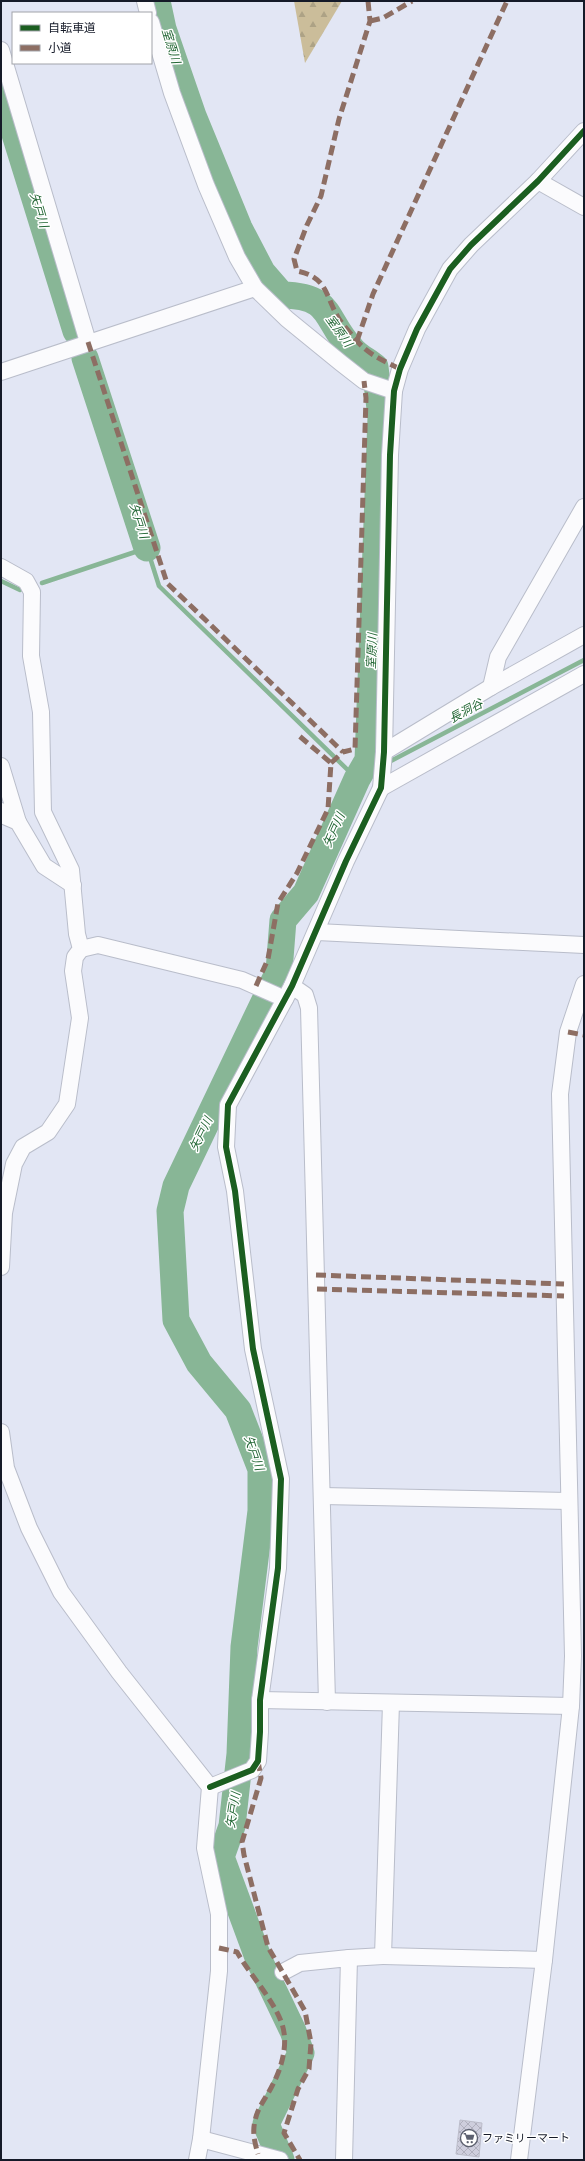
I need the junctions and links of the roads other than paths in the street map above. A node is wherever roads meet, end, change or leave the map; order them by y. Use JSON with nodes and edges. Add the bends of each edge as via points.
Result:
{"nodes":[{"id":1,"x":145,"y":1,"type":"edge"},
{"id":2,"x":148,"y":12,"type":"edge"},
{"id":3,"x":152,"y":25,"type":"edge"},
{"id":4,"x":1,"y":50,"type":"edge"},
{"id":5,"x":584,"y":131,"type":"edge"},
{"id":6,"x":538,"y":181,"type":"junction"},
{"id":7,"x":584,"y":207,"type":"edge"},
{"id":8,"x":255,"y":288,"type":"junction"},
{"id":9,"x":88,"y":342,"type":"junction"},
{"id":10,"x":1,"y":372,"type":"edge"},
{"id":11,"x":394,"y":391,"type":"junction"},
{"id":12,"x":584,"y":508,"type":"edge"},
{"id":13,"x":1,"y":567,"type":"edge"},
{"id":14,"x":584,"y":635,"type":"edge"},
{"id":15,"x":584,"y":674,"type":"edge"},
{"id":16,"x":491,"y":687,"type":"junction"},
{"id":17,"x":384,"y":752,"type":"junction"},
{"id":18,"x":1,"y":766,"type":"edge"},
{"id":19,"x":381,"y":782,"type":"junction"},
{"id":20,"x":1,"y":811,"type":"edge"},
{"id":21,"x":18,"y":822,"type":"junction"},
{"id":22,"x":73,"y":885,"type":"junction"},
{"id":23,"x":317,"y":932,"type":"junction"},
{"id":24,"x":584,"y":945,"type":"edge"},
{"id":25,"x":82,"y":949,"type":"junction"},
{"id":26,"x":584,"y":984,"type":"edge"},
{"id":27,"x":289,"y":992,"type":"junction"},
{"id":28,"x":1,"y":1267,"type":"edge"},
{"id":29,"x":1,"y":1432,"type":"edge"},
{"id":30,"x":322,"y":1496,"type":"junction"},
{"id":31,"x":569,"y":1501,"type":"junction"},
{"id":32,"x":260,"y":1700,"type":"junction"},
{"id":33,"x":327,"y":1702,"type":"junction"},
{"id":34,"x":391,"y":1703,"type":"junction"},
{"id":35,"x":571,"y":1706,"type":"junction"},
{"id":36,"x":210,"y":1786,"type":"junction"},
{"id":37,"x":383,"y":1956,"type":"junction"},
{"id":38,"x":349,"y":1958,"type":"junction"},
{"id":39,"x":544,"y":1960,"type":"junction"},
{"id":40,"x":283,"y":1972,"type":"dead end"},
{"id":41,"x":201,"y":2140,"type":"junction"},
{"id":42,"x":197,"y":2160,"type":"edge"},
{"id":43,"x":280,"y":2160,"type":"edge"},
{"id":44,"x":344,"y":2160,"type":"edge"},
{"id":45,"x":519,"y":2160,"type":"edge"}],
"edges":[{"from":1,"to":2,"type":"street"},
{"from":3,"to":8,"type":"street","via":[[172,93],[206,185],[237,257]]},
{"from":4,"to":9,"type":"street"},
{"from":5,"to":6,"type":"street"},
{"from":6,"to":7,"type":"street"},
{"from":6,"to":11,"type":"street","via":[[471,244],[450,269],[417,329],[400,369]]},
{"from":8,"to":9,"type":"street"},
{"from":8,"to":11,"type":"street","via":[[287,319],[364,380]]},
{"from":9,"to":10,"type":"street"},
{"from":11,"to":17,"type":"street","via":[[390,456]]},
{"from":12,"to":16,"type":"street","via":[[498,657]]},
{"from":13,"to":22,"type":"street","via":[[26,581],[32,592],[31,656],[40,712],[44,812],[71,870]]},
{"from":14,"to":16,"type":"street"},
{"from":15,"to":19,"type":"street"},
{"from":16,"to":17,"type":"street"},
{"from":17,"to":19,"type":"street"},
{"from":18,"to":21,"type":"street"},
{"from":19,"to":23,"type":"street"},
{"from":20,"to":21,"type":"street","via":[[4,816]]},
{"from":21,"to":22,"type":"street","via":[[44,866]]},
{"from":22,"to":25,"type":"street","via":[[77,934]]},
{"from":23,"to":24,"type":"street"},
{"from":23,"to":27,"type":"street"},
{"from":25,"to":27,"type":"street","via":[[98,945],[242,980],[259,988]]},
{"from":25,"to":28,"type":"street","via":[[75,957],[73,971],[80,1018],[67,1104],[48,1132],[23,1147],[14,1164],[4,1214]]},
{"from":26,"to":31,"type":"street","via":[[568,1032],[560,1094]]},
{"from":27,"to":30,"type":"street","via":[[305,995],[309,1008]]},
{"from":27,"to":32,"type":"street","via":[[228,1105],[226,1140],[235,1191],[253,1348],[281,1479],[278,1568]]},
{"from":29,"to":36,"type":"street","via":[[6,1468],[29,1528],[61,1592],[119,1672]]},
{"from":30,"to":31,"type":"street"},
{"from":30,"to":33,"type":"street"},
{"from":31,"to":35,"type":"street","via":[[573,1656]]},
{"from":32,"to":33,"type":"street"},
{"from":32,"to":36,"type":"street","via":[[258,1761],[252,1770]]},
{"from":33,"to":34,"type":"street"},
{"from":34,"to":35,"type":"street"},
{"from":34,"to":37,"type":"street"},
{"from":35,"to":39,"type":"street"},
{"from":36,"to":41,"type":"street","via":[[205,1848],[219,1914],[219,1971]]},
{"from":37,"to":38,"type":"street"},
{"from":37,"to":39,"type":"street"},
{"from":38,"to":40,"type":"street","via":[[300,1963]]},
{"from":38,"to":44,"type":"street"},
{"from":39,"to":45,"type":"street"},
{"from":41,"to":42,"type":"street"},
{"from":41,"to":43,"type":"street"}]}
